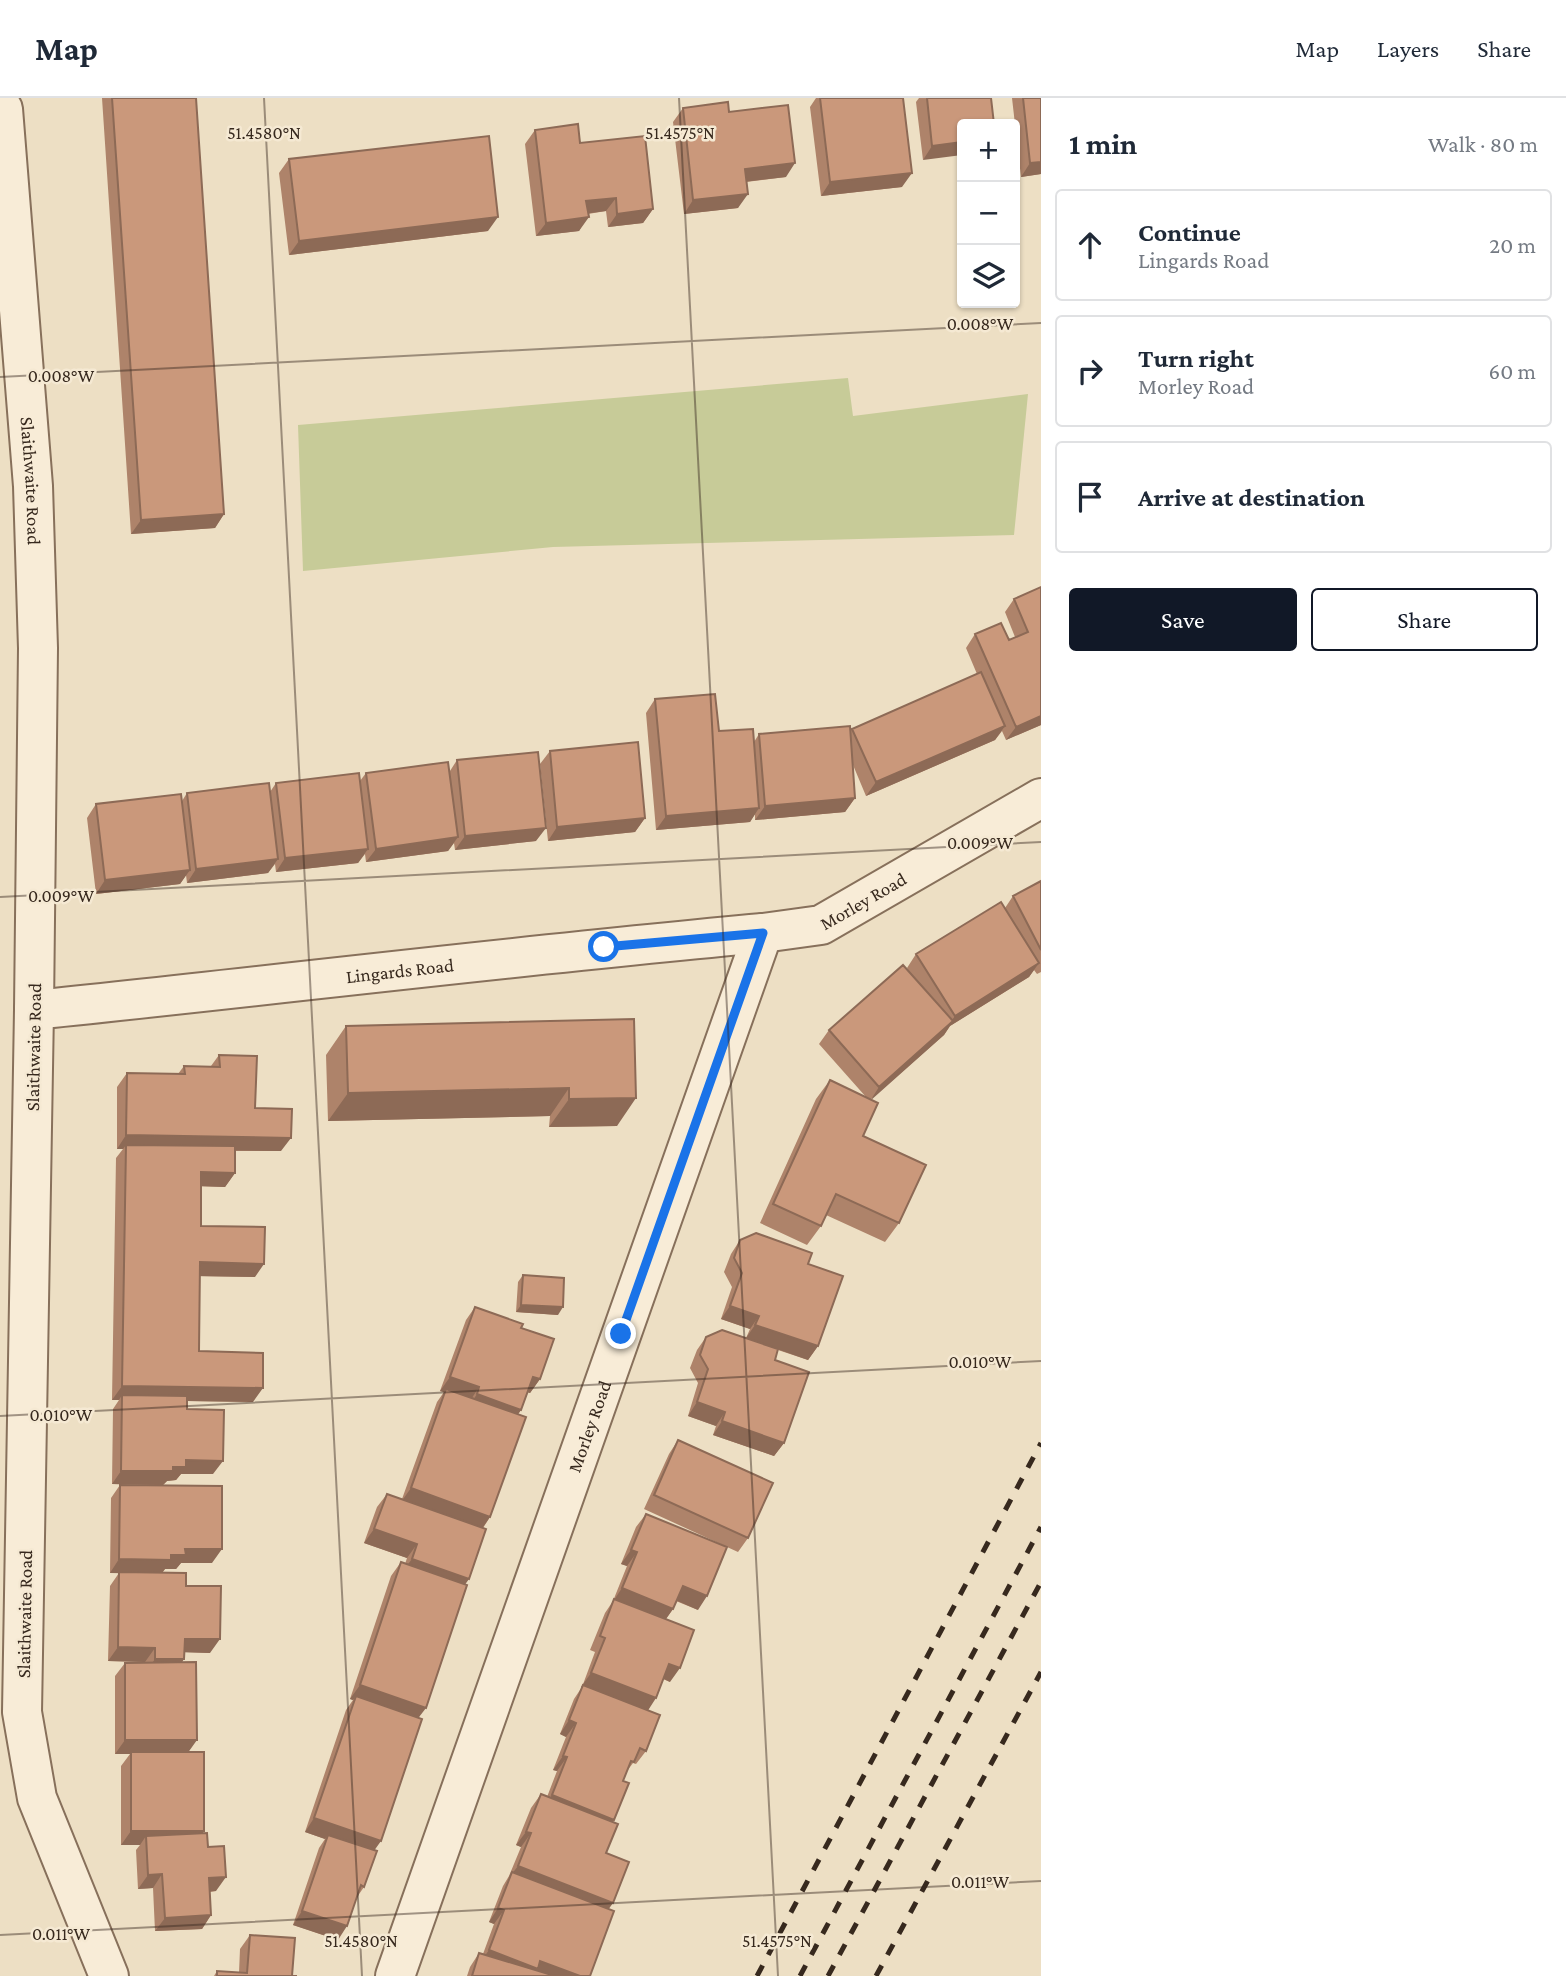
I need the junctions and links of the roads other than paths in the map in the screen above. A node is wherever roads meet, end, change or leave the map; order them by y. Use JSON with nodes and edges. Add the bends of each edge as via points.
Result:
{"nodes":[{"id":1,"x":0,"y":105,"type":"edge"},
{"id":2,"x":1041,"y":798,"type":"edge"},
{"id":3,"x":763,"y":933,"type":"junction"},
{"id":4,"x":34,"y":1010,"type":"junction"},
{"id":5,"x":109,"y":1976,"type":"edge"},
{"id":6,"x":395,"y":1976,"type":"edge"}],
"edges":[{"from":1,"to":4,"type":"street","name":"Slaithwaite Road","via":[[33,486],[38,648]]},
{"from":2,"to":3,"type":"street","name":"Morley Road","via":[[821,925]]},
{"from":3,"to":4,"type":"street","name":"Lingards Road"},
{"from":3,"to":6,"type":"street","name":"Morley Road"},
{"from":4,"to":5,"type":"street","name":"Slaithwaite Road","via":[[22,1712],[37,1798]]}]}
